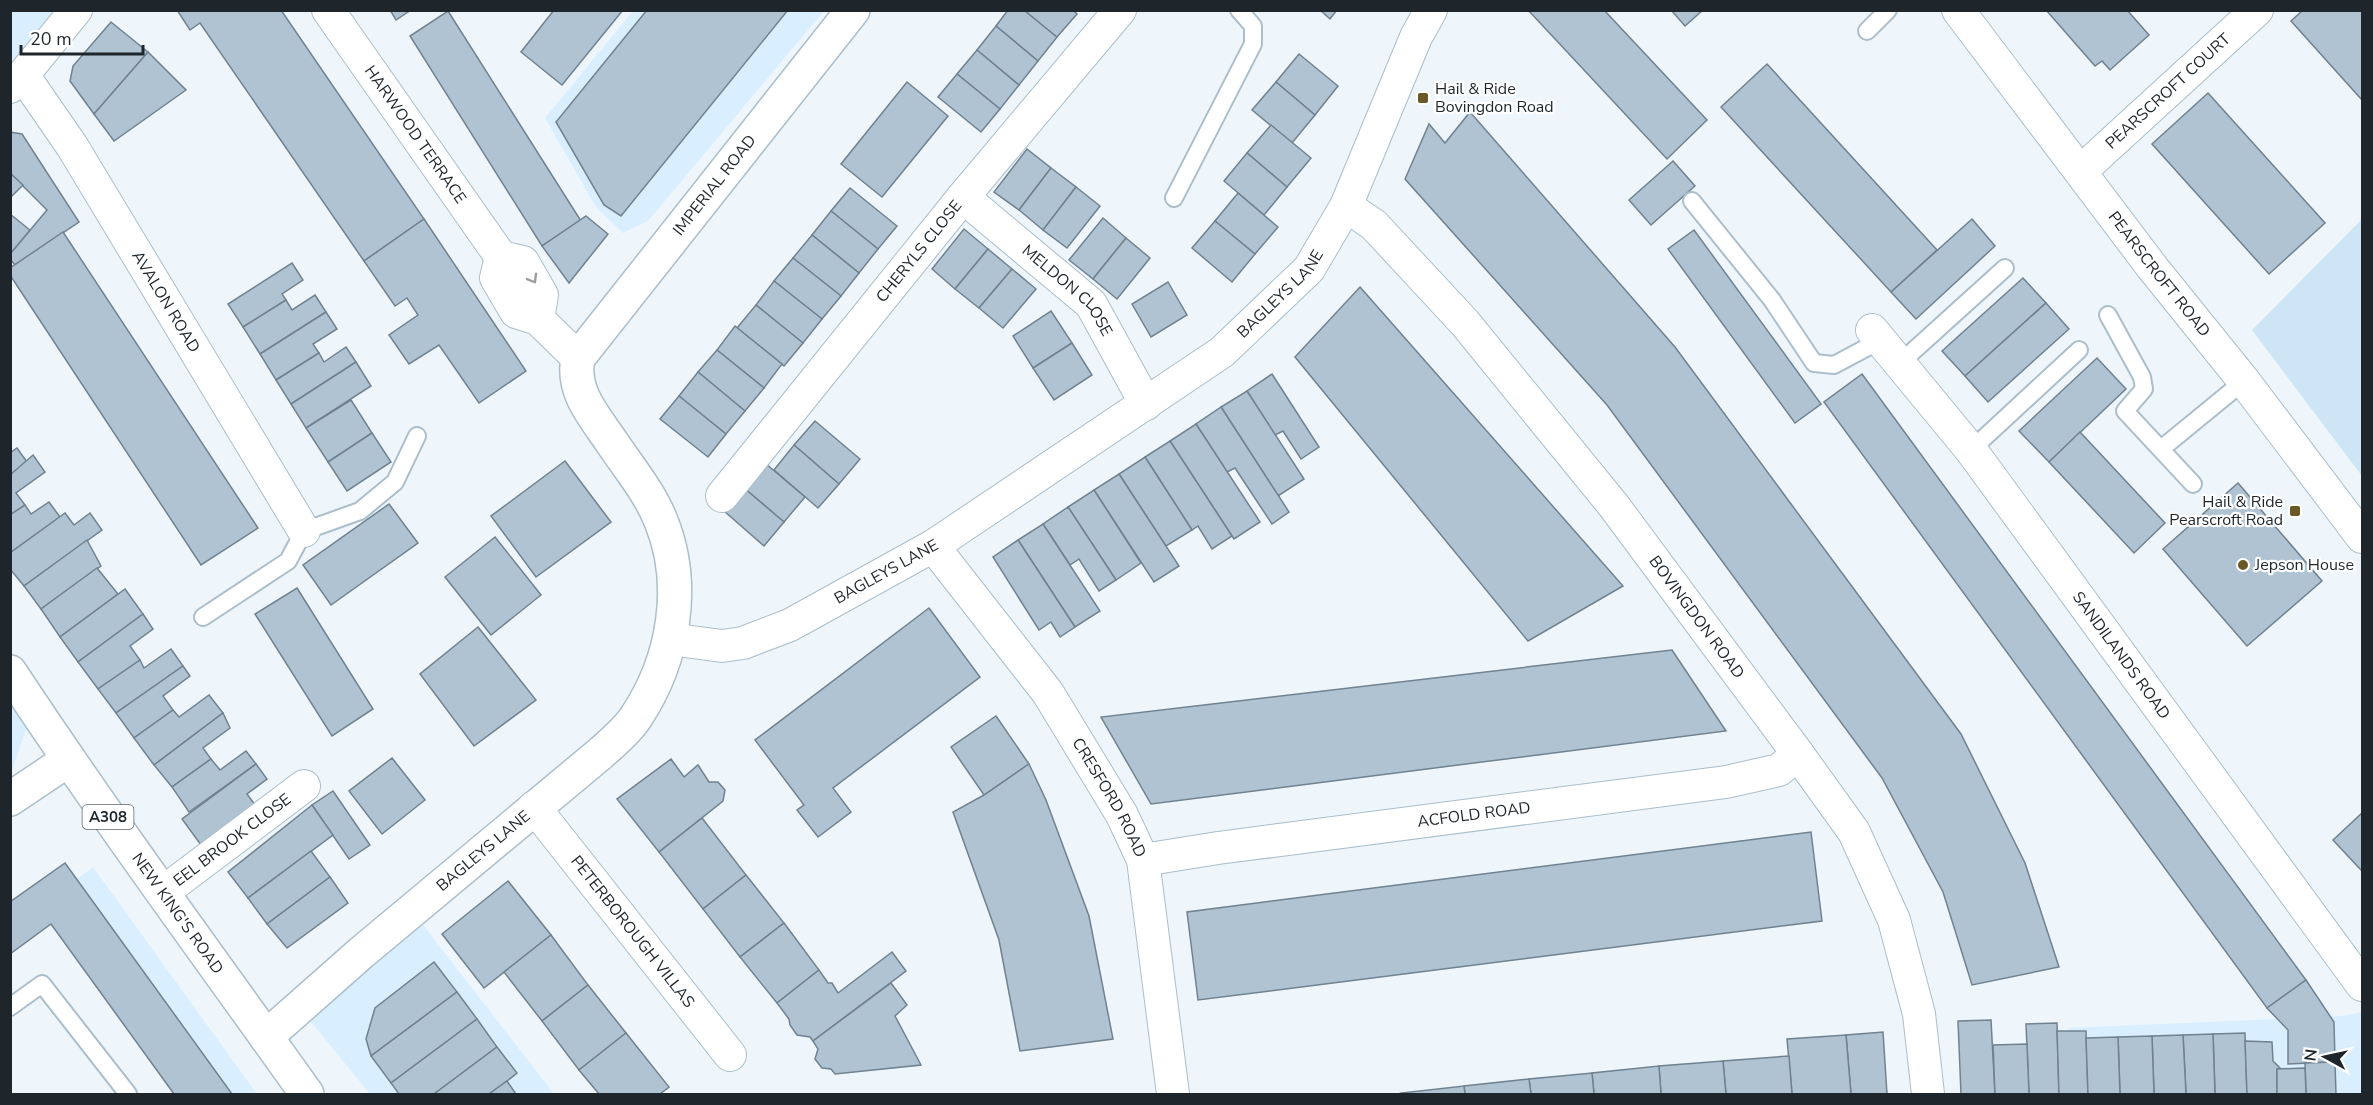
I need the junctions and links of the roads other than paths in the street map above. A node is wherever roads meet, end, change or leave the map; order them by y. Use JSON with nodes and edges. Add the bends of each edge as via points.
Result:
{"nodes":[{"id":1,"x":76,"y":10,"type":"edge"},
{"id":2,"x":328,"y":10,"type":"edge"},
{"id":3,"x":853,"y":10,"type":"edge"},
{"id":4,"x":1120,"y":10,"type":"edge"},
{"id":5,"x":1239,"y":10,"type":"edge"},
{"id":6,"x":1431,"y":10,"type":"edge"},
{"id":7,"x":1888,"y":10,"type":"edge"},
{"id":8,"x":1958,"y":10,"type":"edge"},
{"id":9,"x":2257,"y":10,"type":"edge"},
{"id":10,"x":1867,"y":31,"type":"dead end"},
{"id":11,"x":17,"y":81,"type":"edge"},
{"id":12,"x":2081,"y":171,"type":"junction"},
{"id":13,"x":963,"y":197,"type":"junction"},
{"id":14,"x":1174,"y":198,"type":"dead end"},
{"id":15,"x":1692,"y":201,"type":"dead end"},
{"id":16,"x":1346,"y":206,"type":"junction"},
{"id":17,"x":2005,"y":268,"type":"dead end"},
{"id":18,"x":2108,"y":315,"type":"dead end"},
{"id":19,"x":1876,"y":335,"type":"joint"},
{"id":20,"x":2079,"y":350,"type":"dead end"},
{"id":21,"x":578,"y":358,"type":"junction"},
{"id":22,"x":1900,"y":363,"type":"junction"},
{"id":23,"x":2244,"y":381,"type":"junction"},
{"id":24,"x":1146,"y":404,"type":"junction"},
{"id":25,"x":417,"y":436,"type":"dead end"},
{"id":26,"x":2161,"y":449,"type":"junction"},
{"id":27,"x":1971,"y":450,"type":"junction"},
{"id":28,"x":2193,"y":484,"type":"dead end"},
{"id":29,"x":722,"y":496,"type":"dead end"},
{"id":30,"x":304,"y":531,"type":"junction"},
{"id":31,"x":2362,"y":537,"type":"edge"},
{"id":32,"x":933,"y":546,"type":"junction"},
{"id":33,"x":203,"y":617,"type":"dead end"},
{"id":34,"x":670,"y":639,"type":"junction"},
{"id":35,"x":10,"y":672,"type":"edge"},
{"id":36,"x":1798,"y":754,"type":"junction"},
{"id":37,"x":68,"y":760,"type":"junction"},
{"id":38,"x":304,"y":786,"type":"dead end"},
{"id":39,"x":10,"y":799,"type":"edge"},
{"id":40,"x":534,"y":807,"type":"junction"},
{"id":41,"x":1143,"y":860,"type":"junction"},
{"id":42,"x":162,"y":893,"type":"junction"},
{"id":43,"x":2362,"y":985,"type":"edge"},
{"id":44,"x":10,"y":1007,"type":"edge"},
{"id":45,"x":266,"y":1036,"type":"junction"},
{"id":46,"x":730,"y":1056,"type":"dead end"},
{"id":47,"x":128,"y":1095,"type":"edge"},
{"id":48,"x":307,"y":1095,"type":"edge"},
{"id":49,"x":1173,"y":1095,"type":"edge"},
{"id":50,"x":1928,"y":1095,"type":"edge"}],
"edges":[{"from":1,"to":11,"type":"street"},
{"from":2,"to":21,"type":"street","name":"HARWOOD TERRACE","via":[[501,257],[522,262],[542,295],[538,319]]},
{"from":3,"to":21,"type":"street","name":"IMPERIAL ROAD"},
{"from":4,"to":13,"type":"street","name":"CHERYLS CLOSE"},
{"from":5,"to":14,"type":"lane","via":[[1253,26],[1253,44]]},
{"from":6,"to":16,"type":"street","name":"BAGLEYS LANE","via":[[1416,37]]},
{"from":7,"to":10,"type":"lane"},
{"from":8,"to":12,"type":"street","name":"PEARSCROFT ROAD"},
{"from":9,"to":12,"type":"street","name":"PEARSCROFT COURT"},
{"from":11,"to":30,"type":"street","name":"AVALON ROAD","via":[[72,146]]},
{"from":12,"to":23,"type":"street","name":"PEARSCROFT ROAD"},
{"from":13,"to":24,"type":"street","name":"MELDON CLOSE","via":[[1091,304]]},
{"from":13,"to":29,"type":"street","name":"CHERYLS CLOSE"},
{"from":15,"to":19,"type":"lane","via":[[1772,300],[1814,363],[1834,365]]},
{"from":16,"to":24,"type":"street","name":"BAGLEYS LANE","via":[[1309,269],[1222,352]]},
{"from":16,"to":36,"type":"street","name":"BOVINGDON ROAD","via":[[1374,225],[1465,323],[1614,506]]},
{"from":17,"to":22,"type":"lane"},
{"from":18,"to":26,"type":"lane","via":[[2142,377],[2144,389],[2125,411]]},
{"from":19,"to":22,"type":"street","name":"SANDILANDS ROAD"},
{"from":20,"to":27,"type":"lane"},
{"from":21,"to":34,"type":"street","via":[[575,370],[581,396],[661,521],[675,569]]},
{"from":22,"to":27,"type":"street","name":"SANDILANDS ROAD"},
{"from":23,"to":26,"type":"lane"},
{"from":23,"to":31,"type":"street","name":"PEARSCROFT ROAD"},
{"from":24,"to":32,"type":"street","name":"BAGLEYS LANE"},
{"from":25,"to":30,"type":"lane","via":[[395,482],[369,504],[360,511]]},
{"from":26,"to":28,"type":"lane"},
{"from":27,"to":43,"type":"street","name":"SANDILANDS ROAD"},
{"from":30,"to":33,"type":"lane","via":[[288,561]]},
{"from":32,"to":34,"type":"street","name":"BAGLEYS LANE","via":[[790,625],[743,643],[722,646]]},
{"from":32,"to":41,"type":"street","name":"CRESFORD ROAD","via":[[1048,693],[1122,815]]},
{"from":34,"to":40,"type":"street","name":"BAGLEYS LANE","via":[[658,679],[635,719],[601,753]]},
{"from":35,"to":37,"type":"street","name":"NEW KING'S ROAD","number":"A308"},
{"from":36,"to":41,"type":"street","name":"ACFOLD ROAD","via":[[1779,770],[1726,782]]},
{"from":36,"to":50,"type":"street","name":"BOVINGDON ROAD","via":[[1854,832],[1894,920],[1919,1014]]},
{"from":37,"to":39,"type":"street"},
{"from":37,"to":42,"type":"street","name":"NEW KING'S ROAD","number":"A308"},
{"from":38,"to":42,"type":"street","name":"EEL BROOK CLOSE"},
{"from":40,"to":45,"type":"street","name":"BAGLEYS LANE"},
{"from":40,"to":46,"type":"street","name":"PETERBOROUGH VILLAS"},
{"from":41,"to":49,"type":"street","name":"CRESFORD ROAD"},
{"from":42,"to":45,"type":"street","name":"NEW KING'S ROAD","number":"A308"},
{"from":44,"to":47,"type":"lane","via":[[42,984]]},
{"from":45,"to":48,"type":"street","name":"NEW KING'S ROAD","number":"A308"}]}
